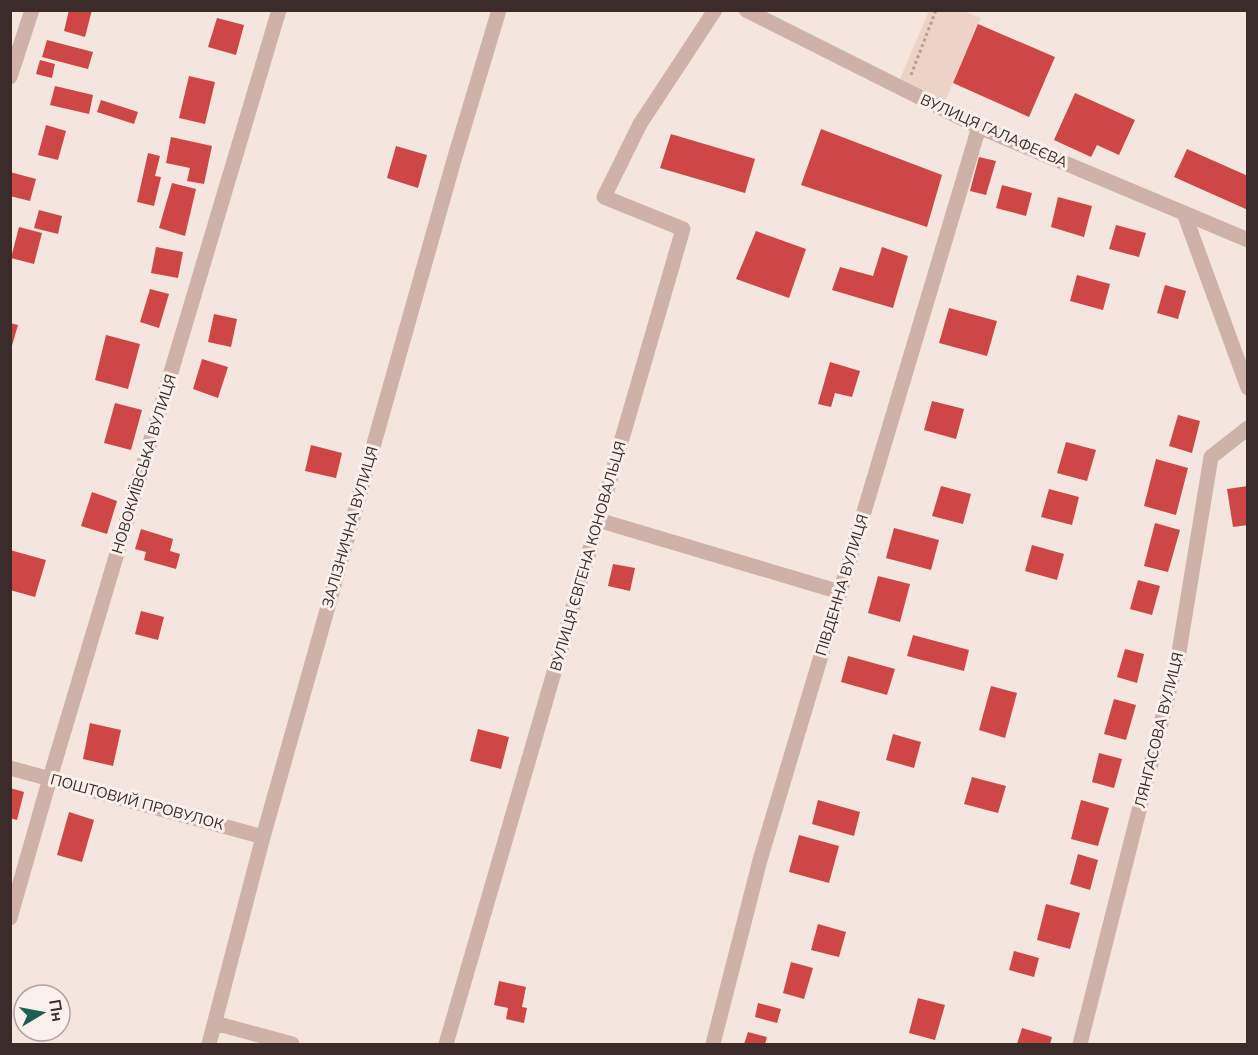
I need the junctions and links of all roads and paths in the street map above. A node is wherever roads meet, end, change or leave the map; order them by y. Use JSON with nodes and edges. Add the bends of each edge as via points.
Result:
{"nodes":[{"id":1,"x":32,"y":10,"type":"edge"},
{"id":2,"x":279,"y":10,"type":"edge"},
{"id":3,"x":499,"y":10,"type":"edge"},
{"id":4,"x":715,"y":10,"type":"edge"},
{"id":5,"x":746,"y":10,"type":"edge"},
{"id":6,"x":936,"y":10,"type":"edge"},
{"id":7,"x":10,"y":77,"type":"edge"},
{"id":8,"x":905,"y":90,"type":"junction"},
{"id":9,"x":979,"y":127,"type":"junction"},
{"id":10,"x":1184,"y":213,"type":"junction"},
{"id":11,"x":1248,"y":240,"type":"edge"},
{"id":12,"x":1248,"y":388,"type":"edge"},
{"id":13,"x":1248,"y":428,"type":"edge"},
{"id":14,"x":598,"y":520,"type":"junction"},
{"id":15,"x":840,"y":591,"type":"junction"},
{"id":16,"x":10,"y":768,"type":"edge"},
{"id":17,"x":50,"y":778,"type":"junction"},
{"id":18,"x":262,"y":837,"type":"junction"},
{"id":19,"x":10,"y":918,"type":"edge"},
{"id":20,"x":215,"y":1023,"type":"junction"},
{"id":21,"x":208,"y":1044,"type":"edge"},
{"id":22,"x":292,"y":1044,"type":"edge"},
{"id":23,"x":446,"y":1044,"type":"edge"},
{"id":24,"x":713,"y":1044,"type":"edge"},
{"id":25,"x":1080,"y":1044,"type":"edge"}],
"edges":[{"from":1,"to":7,"type":"street"},
{"from":2,"to":17,"type":"street","name":"НОВОКИЇВСЬКА ВУЛИЦЯ"},
{"from":3,"to":18,"type":"street","name":"ЗАЛІЗНИЧНА ВУЛИЦЯ"},
{"from":4,"to":14,"type":"street","name":"ВУЛИЦЯ ЄВГЕНА КОНОВАЛЬЦЯ","via":[[640,124],[604,197],[683,229]]},
{"from":5,"to":8,"type":"street","name":"ВУЛИЦЯ ГАЛАФЕЄВА"},
{"from":6,"to":8,"type":"path"},
{"from":8,"to":9,"type":"street","name":"ВУЛИЦЯ ГАЛАФЕЄВА"},
{"from":9,"to":10,"type":"street","name":"ВУЛИЦЯ ГАЛАФЕЄВА"},
{"from":9,"to":15,"type":"street","name":"ПІВДЕННА ВУЛИЦЯ"},
{"from":10,"to":11,"type":"street","name":"ВУЛИЦЯ ГАЛАФЕЄВА"},
{"from":10,"to":12,"type":"street"},
{"from":13,"to":25,"type":"street","name":"ЛЯНГАСОВА ВУЛИЦЯ","via":[[1211,457],[1179,652]]},
{"from":14,"to":15,"type":"street"},
{"from":14,"to":23,"type":"street","name":"ВУЛИЦЯ ЄВГЕНА КОНОВАЛЬЦЯ"},
{"from":15,"to":24,"type":"street","name":"ПІВДЕННА ВУЛИЦЯ","via":[[760,860]]},
{"from":16,"to":17,"type":"street","name":"ПОШТОВИЙ ПРОВУЛОК"},
{"from":17,"to":18,"type":"street","name":"ПОШТОВИЙ ПРОВУЛОК"},
{"from":17,"to":19,"type":"street","name":"НОВОКИЇВСЬКА ВУЛИЦЯ"},
{"from":18,"to":20,"type":"street","name":"ЗАЛІЗНИЧНА ВУЛИЦЯ"},
{"from":20,"to":21,"type":"street","name":"ЗАЛІЗНИЧНА ВУЛИЦЯ"},
{"from":20,"to":22,"type":"street"}]}
